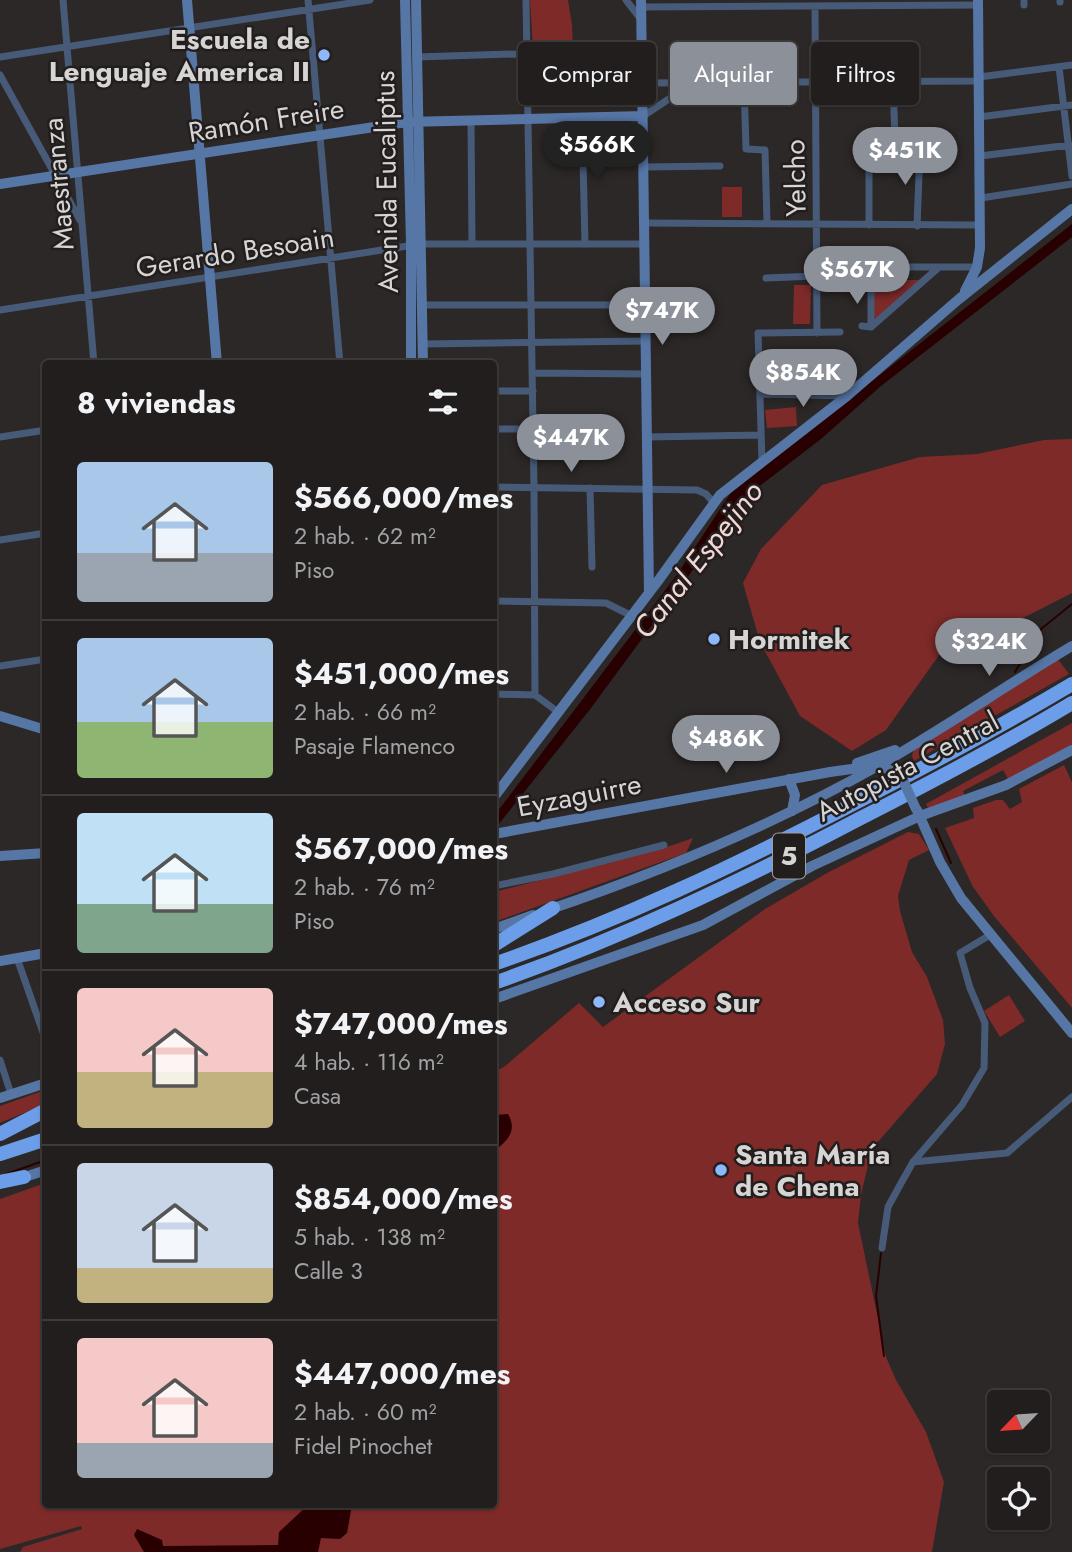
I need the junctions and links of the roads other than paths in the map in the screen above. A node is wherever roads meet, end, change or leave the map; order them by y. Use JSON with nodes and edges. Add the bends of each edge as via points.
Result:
{"nodes":[{"id":1,"x":63,"y":0,"type":"edge"},
{"id":2,"x":187,"y":0,"type":"edge"},
{"id":3,"x":308,"y":0,"type":"edge"},
{"id":4,"x":370,"y":0,"type":"edge"},
{"id":5,"x":405,"y":0,"type":"edge"},
{"id":6,"x":416,"y":0,"type":"edge"},
{"id":7,"x":526,"y":0,"type":"edge"},
{"id":8,"x":626,"y":0,"type":"edge"},
{"id":9,"x":978,"y":2,"type":"edge"},
{"id":10,"x":641,"y":4,"type":"edge"},
{"id":11,"x":815,"y":6,"type":"junction"},
{"id":12,"x":309,"y":9,"type":"junction"},
{"id":13,"x":641,"y":26,"type":"junction"},
{"id":14,"x":189,"y":28,"type":"junction"},
{"id":15,"x":527,"y":42,"type":"edge"},
{"id":16,"x":642,"y":42,"type":"edge"},
{"id":17,"x":815,"y":42,"type":"edge"},
{"id":18,"x":67,"y":47,"type":"junction"},
{"id":19,"x":518,"y":54,"type":"edge"},
{"id":20,"x":0,"y":57,"type":"edge"},
{"id":21,"x":417,"y":57,"type":"junction"},
{"id":22,"x":1072,"y":65,"type":"edge"},
{"id":23,"x":1059,"y":67,"type":"junction"},
{"id":24,"x":0,"y":75,"type":"edge"},
{"id":25,"x":979,"y":79,"type":"junction"},
{"id":26,"x":919,"y":81,"type":"edge"},
{"id":27,"x":670,"y":98,"type":"edge"},
{"id":28,"x":529,"y":105,"type":"edge"},
{"id":29,"x":643,"y":105,"type":"edge"},
{"id":30,"x":745,"y":105,"type":"edge"},
{"id":31,"x":815,"y":105,"type":"edge"},
{"id":32,"x":894,"y":105,"type":"edge"},
{"id":33,"x":1068,"y":106,"type":"edge"},
{"id":34,"x":643,"y":116,"type":"junction"},
{"id":35,"x":979,"y":117,"type":"junction"},
{"id":36,"x":582,"y":118,"type":"junction"},
{"id":37,"x":529,"y":120,"type":"junction"},
{"id":38,"x":471,"y":121,"type":"junction"},
{"id":39,"x":413,"y":122,"type":"junction"},
{"id":40,"x":320,"y":135,"type":"junction"},
{"id":41,"x":895,"y":139,"type":"dead end"},
{"id":42,"x":1070,"y":145,"type":"edge"},
{"id":43,"x":920,"y":149,"type":"dead end"},
{"id":44,"x":869,"y":152,"type":"dead end"},
{"id":45,"x":200,"y":153,"type":"junction"},
{"id":46,"x":980,"y":156,"type":"junction"},
{"id":47,"x":720,"y":166,"type":"dead end"},
{"id":48,"x":643,"y":167,"type":"junction"},
{"id":49,"x":78,"y":172,"type":"junction"},
{"id":50,"x":54,"y":175,"type":"junction"},
{"id":51,"x":1072,"y":176,"type":"edge"},
{"id":52,"x":0,"y":184,"type":"edge"},
{"id":53,"x":1072,"y":184,"type":"edge"},
{"id":54,"x":981,"y":198,"type":"junction"},
{"id":55,"x":1072,"y":209,"type":"edge"},
{"id":56,"x":644,"y":223,"type":"junction"},
{"id":57,"x":767,"y":223,"type":"junction"},
{"id":58,"x":82,"y":224,"type":"junction"},
{"id":59,"x":816,"y":224,"type":"junction"},
{"id":60,"x":869,"y":225,"type":"junction"},
{"id":61,"x":980,"y":225,"type":"junction"},
{"id":62,"x":918,"y":226,"type":"junction"},
{"id":63,"x":471,"y":244,"type":"junction"},
{"id":64,"x":531,"y":244,"type":"junction"},
{"id":65,"x":585,"y":244,"type":"junction"},
{"id":66,"x":645,"y":244,"type":"junction"},
{"id":67,"x":416,"y":245,"type":"junction"},
{"id":68,"x":980,"y":248,"type":"junction"},
{"id":69,"x":331,"y":258,"type":"junction"},
{"id":70,"x":871,"y":267,"type":"dead end"},
{"id":71,"x":939,"y":267,"type":"junction"},
{"id":72,"x":977,"y":267,"type":"junction"},
{"id":73,"x":992,"y":273,"type":"junction"},
{"id":74,"x":817,"y":276,"type":"junction"},
{"id":75,"x":210,"y":277,"type":"junction"},
{"id":76,"x":766,"y":278,"type":"dead end"},
{"id":77,"x":871,"y":284,"type":"dead end"},
{"id":78,"x":88,"y":296,"type":"junction"},
{"id":79,"x":959,"y":299,"type":"junction"},
{"id":80,"x":422,"y":305,"type":"junction"},
{"id":81,"x":645,"y":305,"type":"junction"},
{"id":82,"x":532,"y":306,"type":"junction"},
{"id":83,"x":0,"y":310,"type":"edge"},
{"id":84,"x":840,"y":332,"type":"dead end"},
{"id":85,"x":817,"y":333,"type":"junction"},
{"id":86,"x":646,"y":341,"type":"junction"},
{"id":87,"x":532,"y":343,"type":"junction"},
{"id":88,"x":423,"y":344,"type":"junction"},
{"id":89,"x":94,"y":360,"type":"edge"},
{"id":90,"x":217,"y":360,"type":"edge"},
{"id":91,"x":340,"y":360,"type":"edge"},
{"id":92,"x":411,"y":360,"type":"edge"},
{"id":93,"x":423,"y":360,"type":"edge"},
{"id":94,"x":533,"y":373,"type":"junction"},
{"id":95,"x":646,"y":374,"type":"junction"},
{"id":96,"x":497,"y":391,"type":"edge"},
{"id":97,"x":533,"y":391,"type":"junction"},
{"id":98,"x":760,"y":394,"type":"junction"},
{"id":99,"x":847,"y":396,"type":"junction"},
{"id":100,"x":497,"y":429,"type":"edge"},
{"id":101,"x":534,"y":429,"type":"junction"},
{"id":102,"x":42,"y":431,"type":"edge"},
{"id":103,"x":761,"y":435,"type":"junction"},
{"id":104,"x":0,"y":437,"type":"edge"},
{"id":105,"x":647,"y":437,"type":"junction"},
{"id":106,"x":762,"y":463,"type":"junction"},
{"id":107,"x":497,"y":487,"type":"edge"},
{"id":108,"x":534,"y":488,"type":"junction"},
{"id":109,"x":590,"y":488,"type":"junction"},
{"id":110,"x":648,"y":489,"type":"junction"},
{"id":111,"x":713,"y":502,"type":"junction"},
{"id":112,"x":42,"y":534,"type":"edge"},
{"id":113,"x":0,"y":540,"type":"edge"},
{"id":114,"x":667,"y":566,"type":"junction"},
{"id":115,"x":592,"y":568,"type":"dead end"},
{"id":116,"x":649,"y":578,"type":"junction"},
{"id":117,"x":649,"y":593,"type":"junction"},
{"id":118,"x":497,"y":601,"type":"edge"},
{"id":119,"x":535,"y":602,"type":"junction"},
{"id":120,"x":632,"y":616,"type":"junction"},
{"id":121,"x":1070,"y":651,"type":"edge"},
{"id":122,"x":42,"y":660,"type":"edge"},
{"id":123,"x":0,"y":666,"type":"edge"},
{"id":124,"x":1072,"y":684,"type":"edge"},
{"id":125,"x":497,"y":694,"type":"edge"},
{"id":126,"x":535,"y":695,"type":"junction"},
{"id":127,"x":1072,"y":703,"type":"edge"},
{"id":128,"x":558,"y":712,"type":"junction"},
{"id":129,"x":0,"y":716,"type":"edge"},
{"id":130,"x":42,"y":729,"type":"edge"},
{"id":131,"x":929,"y":734,"type":"junction"},
{"id":132,"x":906,"y":749,"type":"junction"},
{"id":133,"x":1072,"y":751,"type":"edge"},
{"id":134,"x":880,"y":765,"type":"junction"},
{"id":135,"x":830,"y":772,"type":"junction"},
{"id":136,"x":901,"y":775,"type":"junction"},
{"id":137,"x":789,"y":779,"type":"junction"},
{"id":138,"x":497,"y":793,"type":"edge"},
{"id":139,"x":792,"y":811,"type":"junction"},
{"id":140,"x":936,"y":811,"type":"junction"},
{"id":141,"x":918,"y":813,"type":"junction"},
{"id":142,"x":497,"y":833,"type":"edge"},
{"id":143,"x":927,"y":834,"type":"junction"},
{"id":144,"x":664,"y":845,"type":"dead end"},
{"id":145,"x":42,"y":853,"type":"edge"},
{"id":146,"x":0,"y":856,"type":"edge"},
{"id":147,"x":497,"y":885,"type":"edge"},
{"id":148,"x":554,"y":908,"type":"junction"},
{"id":149,"x":497,"y":928,"type":"edge"},
{"id":150,"x":990,"y":935,"type":"junction"},
{"id":151,"x":497,"y":943,"type":"edge"},
{"id":152,"x":42,"y":954,"type":"edge"},
{"id":153,"x":17,"y":958,"type":"junction"},
{"id":154,"x":0,"y":961,"type":"edge"},
{"id":155,"x":497,"y":963,"type":"edge"},
{"id":156,"x":497,"y":982,"type":"edge"},
{"id":157,"x":497,"y":998,"type":"edge"},
{"id":158,"x":41,"y":1015,"type":"edge"},
{"id":159,"x":1072,"y":1033,"type":"edge"},
{"id":160,"x":0,"y":1060,"type":"edge"},
{"id":161,"x":42,"y":1084,"type":"edge"},
{"id":162,"x":12,"y":1094,"type":"junction"},
{"id":163,"x":1072,"y":1097,"type":"edge"},
{"id":164,"x":0,"y":1098,"type":"edge"},
{"id":165,"x":42,"y":1112,"type":"edge"},
{"id":166,"x":42,"y":1121,"type":"edge"},
{"id":167,"x":0,"y":1135,"type":"edge"},
{"id":168,"x":42,"y":1140,"type":"edge"},
{"id":169,"x":0,"y":1154,"type":"edge"},
{"id":170,"x":913,"y":1162,"type":"junction"},
{"id":171,"x":42,"y":1171,"type":"edge"},
{"id":172,"x":24,"y":1177,"type":"joint"},
{"id":173,"x":0,"y":1184,"type":"edge"},
{"id":174,"x":882,"y":1248,"type":"dead end"}],
"edges":[{"from":1,"to":18,"type":"street","name":"Maestranza"},
{"from":2,"to":14,"type":"main road"},
{"from":3,"to":12,"type":"street"},
{"from":4,"to":12,"type":"street"},
{"from":5,"to":39,"type":"main road","name":"Avenida Eucaliptus"},
{"from":6,"to":21,"type":"main road","name":"Avenida Eucaliptus"},
{"from":7,"to":15,"type":"street"},
{"from":8,"to":13,"type":"street"},
{"from":9,"to":11,"type":"street"},
{"from":9,"to":25,"type":"main road"},
{"from":10,"to":11,"type":"street"},
{"from":10,"to":13,"type":"main road"},
{"from":11,"to":17,"type":"street","name":"Yelcho"},
{"from":12,"to":14,"type":"street"},
{"from":12,"to":40,"type":"street"},
{"from":13,"to":16,"type":"main road"},
{"from":14,"to":18,"type":"street"},
{"from":14,"to":45,"type":"main road"},
{"from":18,"to":20,"type":"street"},
{"from":18,"to":49,"type":"street","name":"Maestranza"},
{"from":19,"to":21,"type":"street"},
{"from":21,"to":39,"type":"main road","name":"Avenida Eucaliptus"},
{"from":22,"to":23,"type":"street"},
{"from":23,"to":25,"type":"street"},
{"from":23,"to":33,"type":"street"},
{"from":24,"to":50,"type":"street"},
{"from":25,"to":26,"type":"street"},
{"from":25,"to":35,"type":"main road"},
{"from":27,"to":34,"type":"street"},
{"from":28,"to":37,"type":"street"},
{"from":29,"to":34,"type":"main road"},
{"from":30,"to":57,"type":"street","via":[[746,149],[765,150]]},
{"from":31,"to":59,"type":"street","name":"Yelcho"},
{"from":32,"to":41,"type":"street"},
{"from":33,"to":35,"type":"street"},
{"from":33,"to":42,"type":"street"},
{"from":34,"to":36,"type":"main road","name":"Ramón Freire"},
{"from":34,"to":48,"type":"main road"},
{"from":35,"to":46,"type":"main road"},
{"from":36,"to":37,"type":"main road","name":"Ramón Freire"},
{"from":36,"to":65,"type":"street"},
{"from":37,"to":38,"type":"main road","name":"Ramón Freire"},
{"from":37,"to":64,"type":"street"},
{"from":38,"to":39,"type":"main road","name":"Ramón Freire"},
{"from":38,"to":63,"type":"street"},
{"from":39,"to":40,"type":"main road","name":"Ramón Freire"},
{"from":39,"to":67,"type":"main road","name":"Avenida Eucaliptus"},
{"from":40,"to":45,"type":"main road","name":"Ramón Freire"},
{"from":40,"to":69,"type":"street"},
{"from":42,"to":46,"type":"street"},
{"from":42,"to":51,"type":"street"},
{"from":43,"to":62,"type":"street"},
{"from":44,"to":60,"type":"street"},
{"from":45,"to":49,"type":"main road","name":"Ramón Freire"},
{"from":45,"to":75,"type":"main road"},
{"from":46,"to":54,"type":"main road"},
{"from":47,"to":48,"type":"street"},
{"from":48,"to":56,"type":"main road"},
{"from":49,"to":50,"type":"main road","name":"Ramón Freire"},
{"from":49,"to":58,"type":"street","name":"Maestranza"},
{"from":50,"to":52,"type":"main road","name":"Ramón Freire"},
{"from":50,"to":58,"type":"street"},
{"from":53,"to":54,"type":"street"},
{"from":54,"to":61,"type":"main road"},
{"from":55,"to":73,"type":"main road"},
{"from":56,"to":57,"type":"street"},
{"from":56,"to":66,"type":"main road"},
{"from":57,"to":59,"type":"street"},
{"from":58,"to":78,"type":"street","name":"Maestranza"},
{"from":59,"to":60,"type":"street"},
{"from":59,"to":74,"type":"street","name":"Yelcho"},
{"from":60,"to":62,"type":"street"},
{"from":61,"to":62,"type":"street"},
{"from":61,"to":68,"type":"main road"},
{"from":63,"to":64,"type":"street","name":"Gerardo Besoain"},
{"from":63,"to":67,"type":"street","name":"Gerardo Besoain"},
{"from":64,"to":65,"type":"street","name":"Gerardo Besoain"},
{"from":64,"to":82,"type":"street"},
{"from":65,"to":66,"type":"street","name":"Gerardo Besoain"},
{"from":66,"to":81,"type":"main road"},
{"from":67,"to":69,"type":"street","name":"Gerardo Besoain"},
{"from":67,"to":80,"type":"main road","name":"Avenida Eucaliptus"},
{"from":67,"to":92,"type":"main road","name":"Avenida Eucaliptus"},
{"from":68,"to":72,"type":"main road"},
{"from":68,"to":73,"type":"main road"},
{"from":69,"to":75,"type":"street","name":"Gerardo Besoain"},
{"from":69,"to":91,"type":"street"},
{"from":70,"to":71,"type":"street"},
{"from":71,"to":72,"type":"street"},
{"from":71,"to":77,"type":"street","via":[[866,327]]},
{"from":72,"to":73,"type":"main road"},
{"from":72,"to":79,"type":"main road"},
{"from":73,"to":79,"type":"main road"},
{"from":74,"to":76,"type":"street"},
{"from":74,"to":85,"type":"street","name":"Yelcho"},
{"from":75,"to":78,"type":"street","name":"Gerardo Besoain"},
{"from":75,"to":90,"type":"main road"},
{"from":78,"to":83,"type":"street","name":"Gerardo Besoain"},
{"from":78,"to":89,"type":"street","name":"Maestranza"},
{"from":79,"to":99,"type":"main road"},
{"from":80,"to":82,"type":"street"},
{"from":80,"to":88,"type":"main road","name":"Avenida Eucaliptus"},
{"from":81,"to":82,"type":"street"},
{"from":81,"to":86,"type":"main road"},
{"from":82,"to":87,"type":"street"},
{"from":84,"to":85,"type":"street"},
{"from":85,"to":98,"type":"street","via":[[758,333]]},
{"from":86,"to":87,"type":"street"},
{"from":86,"to":95,"type":"main road"},
{"from":87,"to":88,"type":"street"},
{"from":87,"to":94,"type":"street"},
{"from":88,"to":93,"type":"main road","name":"Avenida Eucaliptus"},
{"from":94,"to":95,"type":"street"},
{"from":94,"to":97,"type":"street"},
{"from":95,"to":105,"type":"main road"},
{"from":96,"to":97,"type":"street"},
{"from":97,"to":101,"type":"street"},
{"from":98,"to":99,"type":"street"},
{"from":98,"to":103,"type":"street"},
{"from":99,"to":106,"type":"main road"},
{"from":100,"to":101,"type":"street"},
{"from":101,"to":108,"type":"street"},
{"from":102,"to":104,"type":"street"},
{"from":103,"to":105,"type":"street"},
{"from":103,"to":106,"type":"street"},
{"from":105,"to":110,"type":"main road"},
{"from":106,"to":111,"type":"main road"},
{"from":107,"to":108,"type":"street"},
{"from":108,"to":109,"type":"street"},
{"from":108,"to":119,"type":"street"},
{"from":109,"to":110,"type":"street"},
{"from":109,"to":115,"type":"street"},
{"from":110,"to":111,"type":"street","via":[[697,490]]},
{"from":110,"to":116,"type":"main road"},
{"from":111,"to":114,"type":"main road"},
{"from":112,"to":113,"type":"street"},
{"from":114,"to":116,"type":"main road"},
{"from":114,"to":117,"type":"main road"},
{"from":116,"to":117,"type":"main road"},
{"from":117,"to":120,"type":"main road"},
{"from":118,"to":119,"type":"street"},
{"from":119,"to":120,"type":"street","via":[[606,603]]},
{"from":119,"to":126,"type":"street"},
{"from":120,"to":128,"type":"main road"},
{"from":121,"to":131,"type":"main road"},
{"from":122,"to":123,"type":"street"},
{"from":124,"to":155,"type":"highway","name":"Autopista Central","number":"5","via":[[960,748],[721,872]]},
{"from":125,"to":126,"type":"street"},
{"from":126,"to":128,"type":"street"},
{"from":127,"to":156,"type":"highway","name":"Autopista Central","number":"5","via":[[951,772],[742,880],[624,934]]},
{"from":128,"to":138,"type":"main road"},
{"from":129,"to":130,"type":"main road"},
{"from":131,"to":132,"type":"main road"},
{"from":131,"to":135,"type":"main road"},
{"from":132,"to":134,"type":"main road"},
{"from":132,"to":136,"type":"main road"},
{"from":133,"to":140,"type":"main road","via":[[1006,785]]},
{"from":134,"to":135,"type":"main road","name":"Eyzaguirre"},
{"from":134,"to":136,"type":"main road"},
{"from":134,"to":139,"type":"main road"},
{"from":135,"to":137,"type":"main road","name":"Eyzaguirre"},
{"from":136,"to":141,"type":"main road","bridge":true},
{"from":137,"to":139,"type":"main road","via":[[795,795]]},
{"from":137,"to":142,"type":"main road","name":"Eyzaguirre"},
{"from":139,"to":148,"type":"main road","via":[[683,861]]},
{"from":140,"to":141,"type":"main road"},
{"from":140,"to":143,"type":"main road"},
{"from":141,"to":143,"type":"main road"},
{"from":141,"to":157,"type":"main road","via":[[703,925]]},
{"from":143,"to":150,"type":"main road","via":[[954,887]]},
{"from":144,"to":147,"type":"street"},
{"from":145,"to":146,"type":"main road"},
{"from":148,"to":149,"type":"main road"},
{"from":148,"to":151,"type":"highway"},
{"from":150,"to":159,"type":"main road"},
{"from":150,"to":170,"type":"street","via":[[960,953],[985,1023],[984,1068],[962,1105]]},
{"from":152,"to":153,"type":"main road"},
{"from":153,"to":154,"type":"main road"},
{"from":153,"to":158,"type":"street"},
{"from":160,"to":162,"type":"street"},
{"from":161,"to":162,"type":"main road"},
{"from":162,"to":164,"type":"main road"},
{"from":163,"to":170,"type":"street","via":[[1007,1153]]},
{"from":165,"to":167,"type":"highway"},
{"from":166,"to":167,"type":"highway"},
{"from":168,"to":169,"type":"highway"},
{"from":170,"to":174,"type":"street","via":[[888,1207]]},
{"from":171,"to":172,"type":"main road"},
{"from":172,"to":173,"type":"highway"}]}
